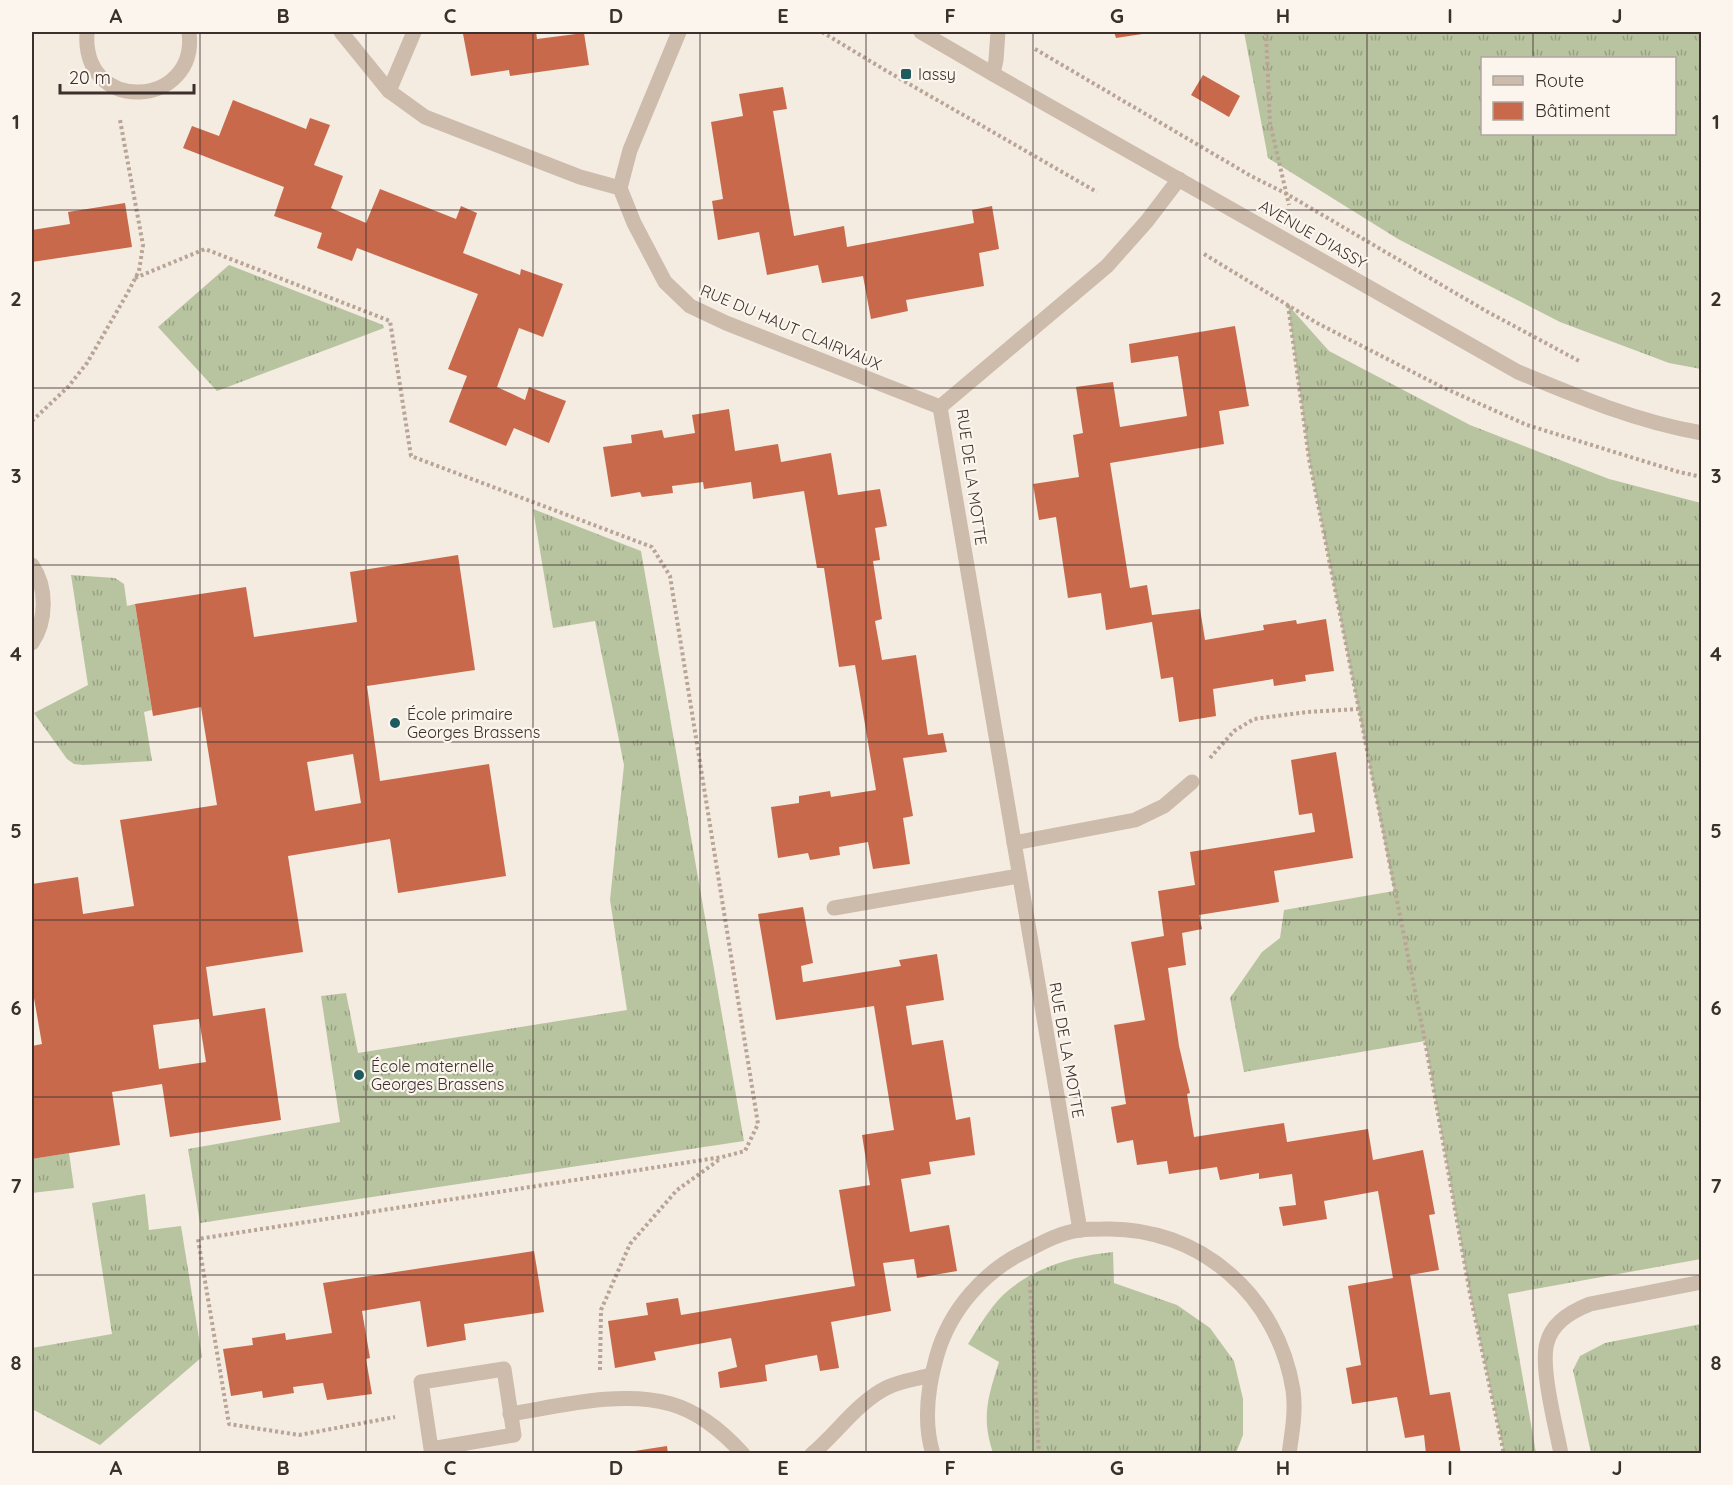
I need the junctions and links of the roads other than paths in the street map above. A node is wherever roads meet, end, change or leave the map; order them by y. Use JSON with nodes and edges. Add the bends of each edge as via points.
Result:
{"nodes":[{"id":1,"x":87,"y":32,"type":"edge"},
{"id":2,"x":189,"y":32,"type":"edge"},
{"id":3,"x":341,"y":32,"type":"edge"},
{"id":4,"x":414,"y":32,"type":"edge"},
{"id":5,"x":679,"y":32,"type":"edge"},
{"id":6,"x":921,"y":32,"type":"edge"},
{"id":7,"x":998,"y":32,"type":"edge"},
{"id":8,"x":993,"y":74,"type":"junction"},
{"id":9,"x":389,"y":91,"type":"junction"},
{"id":10,"x":1179,"y":179,"type":"junction"},
{"id":11,"x":620,"y":188,"type":"junction"},
{"id":12,"x":940,"y":407,"type":"junction"},
{"id":13,"x":1701,"y":433,"type":"edge"},
{"id":14,"x":32,"y":565,"type":"edge"},
{"id":15,"x":32,"y":643,"type":"edge"},
{"id":16,"x":1192,"y":782,"type":"road end"},
{"id":17,"x":1014,"y":843,"type":"junction"},
{"id":18,"x":1019,"y":876,"type":"junction"},
{"id":19,"x":834,"y":908,"type":"dead end"},
{"id":20,"x":1080,"y":1230,"type":"junction"},
{"id":21,"x":1701,"y":1282,"type":"edge"},
{"id":22,"x":931,"y":1375,"type":"junction"},
{"id":23,"x":510,"y":1414,"type":"junction"},
{"id":24,"x":743,"y":1454,"type":"edge"},
{"id":25,"x":812,"y":1454,"type":"edge"},
{"id":26,"x":933,"y":1454,"type":"edge"},
{"id":27,"x":1288,"y":1454,"type":"edge"},
{"id":28,"x":1561,"y":1454,"type":"edge"}],
"edges":[{"from":1,"to":2,"type":"street","via":[[90,62],[100,76],[114,87],[130,92],[148,92],[178,74],[187,59]]},
{"from":3,"to":9,"type":"street"},
{"from":4,"to":9,"type":"street"},
{"from":5,"to":11,"type":"street","via":[[630,150]]},
{"from":6,"to":8,"type":"street","name":"AVENUE D'IASSY"},
{"from":7,"to":8,"type":"street"},
{"from":8,"to":10,"type":"street","name":"AVENUE D'IASSY"},
{"from":9,"to":11,"type":"street","via":[[425,117],[580,177]]},
{"from":10,"to":12,"type":"street","name":"RUE DE LA MOTTE","via":[[1107,266]]},
{"from":10,"to":13,"type":"street","name":"AVENUE D'IASSY","via":[[1518,372],[1585,400],[1675,429]]},
{"from":11,"to":12,"type":"street","name":"RUE DU HAUT CLAIRVAUX","via":[[665,282],[690,306]]},
{"from":12,"to":17,"type":"street","name":"RUE DE LA MOTTE"},
{"from":14,"to":15,"type":"street","via":[[43,592],[44,607]]},
{"from":16,"to":17,"type":"street","via":[[1164,806],[1134,820]]},
{"from":17,"to":18,"type":"street","name":"RUE DE LA MOTTE"},
{"from":18,"to":19,"type":"street"},
{"from":18,"to":20,"type":"street","name":"RUE DE LA MOTTE"},
{"from":20,"to":22,"type":"street","via":[[1049,1239],[1007,1260],[982,1281],[957,1311],[940,1342]]},
{"from":20,"to":27,"type":"street","via":[[1118,1228],[1185,1244],[1216,1262],[1247,1290],[1269,1320],[1284,1352],[1293,1392],[1294,1426]]},
{"from":21,"to":28,"type":"street","via":[[1590,1304],[1576,1309],[1554,1328],[1545,1355]]},
{"from":22,"to":25,"type":"street","via":[[876,1393]]},
{"from":22,"to":26,"type":"street","via":[[927,1408]]},
{"from":23,"to":23,"type":"street","via":[[504,1369],[421,1382],[431,1449],[514,1435]]},
{"from":23,"to":24,"type":"street","via":[[640,1398],[696,1414]]}]}
